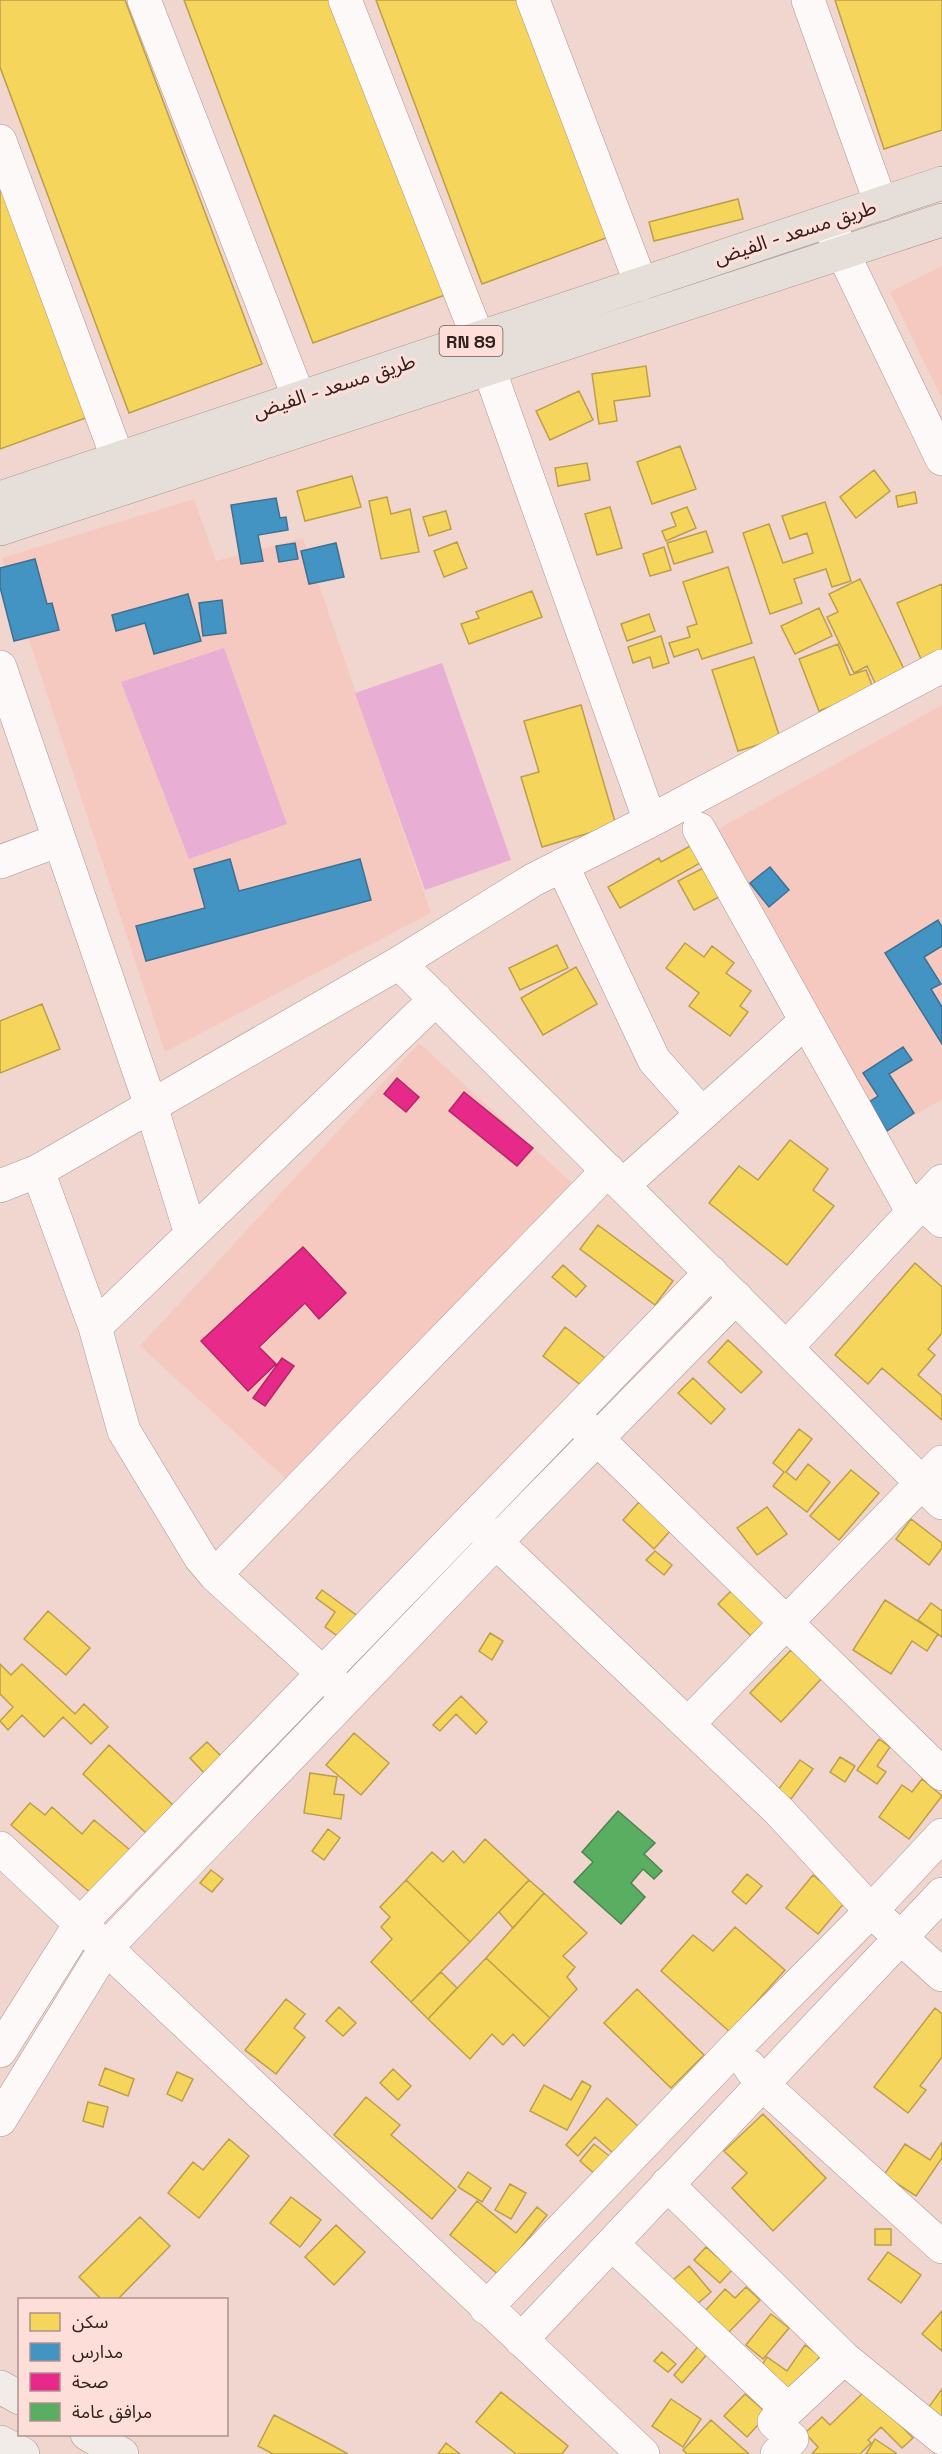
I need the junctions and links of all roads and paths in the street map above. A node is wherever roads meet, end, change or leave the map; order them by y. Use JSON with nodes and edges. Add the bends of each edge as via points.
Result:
{"nodes":[{"id":1,"x":144,"y":0,"type":"edge"},
{"id":2,"x":345,"y":0,"type":"edge"},
{"id":3,"x":533,"y":0,"type":"edge"},
{"id":4,"x":808,"y":0,"type":"edge"},
{"id":5,"x":0,"y":141,"type":"edge"},
{"id":6,"x":942,"y":183,"type":"edge"},
{"id":7,"x":881,"y":204,"type":"junction"},
{"id":8,"x":942,"y":220,"type":"edge"},
{"id":9,"x":828,"y":222,"type":"junction"},
{"id":10,"x":842,"y":252,"type":"junction"},
{"id":11,"x":641,"y":284,"type":"junction"},
{"id":12,"x":484,"y":353,"type":"junction"},
{"id":13,"x":299,"y":398,"type":"junction"},
{"id":14,"x":118,"y":459,"type":"junction"},
{"id":15,"x":942,"y":459,"type":"edge"},
{"id":16,"x":0,"y":498,"type":"edge"},
{"id":17,"x":0,"y":529,"type":"edge"},
{"id":18,"x":942,"y":666,"type":"edge"},
{"id":19,"x":0,"y":667,"type":"edge"},
{"id":20,"x":650,"y":821,"type":"junction"},
{"id":21,"x":699,"y":828,"type":"dead end"},
{"id":22,"x":59,"y":840,"type":"junction"},
{"id":23,"x":0,"y":862,"type":"edge"},
{"id":24,"x":562,"y":865,"type":"junction"},
{"id":25,"x":399,"y":963,"type":"junction"},
{"id":26,"x":436,"y":999,"type":"junction"},
{"id":27,"x":806,"y":1021,"type":"junction"},
{"id":28,"x":151,"y":1106,"type":"junction"},
{"id":29,"x":702,"y":1114,"type":"junction"},
{"id":30,"x":38,"y":1171,"type":"junction"},
{"id":31,"x":615,"y":1177,"type":"junction"},
{"id":32,"x":0,"y":1186,"type":"edge"},
{"id":33,"x":929,"y":1204,"type":"edge"},
{"id":34,"x":191,"y":1234,"type":"junction"},
{"id":35,"x":711,"y":1272,"type":"junction"},
{"id":36,"x":736,"y":1297,"type":"junction"},
{"id":37,"x":96,"y":1327,"type":"junction"},
{"id":38,"x":786,"y":1348,"type":"junction"},
{"id":39,"x":573,"y":1415,"type":"junction"},
{"id":40,"x":597,"y":1438,"type":"junction"},
{"id":41,"x":935,"y":1483,"type":"edge"},
{"id":42,"x":472,"y":1519,"type":"junction"},
{"id":43,"x":496,"y":1542,"type":"junction"},
{"id":44,"x":216,"y":1575,"type":"junction"},
{"id":45,"x":786,"y":1623,"type":"junction"},
{"id":46,"x":323,"y":1672,"type":"junction"},
{"id":47,"x":347,"y":1696,"type":"junction"},
{"id":48,"x":688,"y":1724,"type":"junction"},
{"id":49,"x":942,"y":1773,"type":"edge"},
{"id":50,"x":942,"y":1835,"type":"edge"},
{"id":51,"x":0,"y":1848,"type":"edge"},
{"id":52,"x":942,"y":1894,"type":"edge"},
{"id":53,"x":871,"y":1911,"type":"junction"},
{"id":54,"x":80,"y":1924,"type":"junction"},
{"id":55,"x":902,"y":1938,"type":"junction"},
{"id":56,"x":105,"y":1949,"type":"junction"},
{"id":57,"x":942,"y":1975,"type":"edge"},
{"id":58,"x":735,"y":2048,"type":"junction"},
{"id":59,"x":0,"y":2051,"type":"edge"},
{"id":60,"x":762,"y":2084,"type":"junction"},
{"id":61,"x":0,"y":2120,"type":"edge"},
{"id":62,"x":667,"y":2184,"type":"junction"},
{"id":63,"x":612,"y":2244,"type":"junction"},
{"id":64,"x":942,"y":2247,"type":"edge"},
{"id":65,"x":486,"y":2308,"type":"junction"},
{"id":66,"x":520,"y":2340,"type":"junction"},
{"id":67,"x":844,"y":2358,"type":"junction"},
{"id":68,"x":0,"y":2387,"type":"edge"},
{"id":69,"x":18,"y":2397,"type":"edge"},
{"id":70,"x":788,"y":2410,"type":"junction"},
{"id":71,"x":90,"y":2436,"type":"edge"},
{"id":72,"x":942,"y":2438,"type":"edge"},
{"id":73,"x":0,"y":2442,"type":"edge"},
{"id":74,"x":23,"y":2454,"type":"edge"},
{"id":75,"x":122,"y":2454,"type":"edge"},
{"id":76,"x":643,"y":2454,"type":"edge"},
{"id":77,"x":777,"y":2454,"type":"edge"}],
"edges":[{"from":1,"to":13,"type":"street"},
{"from":2,"to":12,"type":"street"},
{"from":3,"to":11,"type":"street"},
{"from":4,"to":7,"type":"street"},
{"from":5,"to":14,"type":"street"},
{"from":6,"to":7,"type":"main road","name":"طريق مسعد - الفيض","number":"RN 89"},
{"from":7,"to":9,"type":"main road","name":"طريق مسعد - الفيض","number":"RN 89"},
{"from":8,"to":10,"type":"main road","name":"طريق مسعد - الفيض","number":"RN 89"},
{"from":9,"to":10,"type":"street"},
{"from":9,"to":11,"type":"main road","name":"طريق مسعد - الفيض","number":"RN 89"},
{"from":10,"to":12,"type":"main road","name":"طريق مسعد - الفيض","number":"RN 89"},
{"from":10,"to":15,"type":"street"},
{"from":11,"to":12,"type":"main road","name":"طريق مسعد - الفيض","number":"RN 89"},
{"from":12,"to":13,"type":"main road","name":"طريق مسعد - الفيض","number":"RN 89"},
{"from":12,"to":17,"type":"main road","name":"طريق مسعد - الفيض","number":"RN 89"},
{"from":12,"to":20,"type":"street"},
{"from":13,"to":14,"type":"main road","name":"طريق مسعد - الفيض","number":"RN 89"},
{"from":14,"to":16,"type":"main road","name":"طريق مسعد - الفيض","number":"RN 89"},
{"from":18,"to":20,"type":"street"},
{"from":19,"to":22,"type":"street"},
{"from":20,"to":24,"type":"street"},
{"from":21,"to":27,"type":"street"},
{"from":22,"to":23,"type":"street"},
{"from":22,"to":28,"type":"street"},
{"from":24,"to":25,"type":"street"},
{"from":24,"to":29,"type":"street","via":[[654,1059]]},
{"from":25,"to":26,"type":"street"},
{"from":25,"to":28,"type":"street"},
{"from":26,"to":31,"type":"street"},
{"from":26,"to":34,"type":"street"},
{"from":27,"to":29,"type":"street"},
{"from":27,"to":33,"type":"street"},
{"from":28,"to":30,"type":"street"},
{"from":28,"to":34,"type":"street"},
{"from":29,"to":31,"type":"street"},
{"from":30,"to":32,"type":"street"},
{"from":30,"to":37,"type":"street"},
{"from":31,"to":35,"type":"street"},
{"from":31,"to":44,"type":"street"},
{"from":33,"to":38,"type":"street"},
{"from":34,"to":37,"type":"street"},
{"from":35,"to":36,"type":"street"},
{"from":35,"to":39,"type":"street"},
{"from":36,"to":38,"type":"street"},
{"from":36,"to":40,"type":"street"},
{"from":37,"to":44,"type":"street","via":[[124,1431],[200,1557]]},
{"from":38,"to":41,"type":"street"},
{"from":39,"to":40,"type":"street"},
{"from":39,"to":42,"type":"street"},
{"from":40,"to":43,"type":"street"},
{"from":40,"to":45,"type":"street"},
{"from":41,"to":45,"type":"street"},
{"from":42,"to":43,"type":"street"},
{"from":42,"to":46,"type":"street"},
{"from":43,"to":47,"type":"street"},
{"from":43,"to":48,"type":"street"},
{"from":44,"to":46,"type":"street"},
{"from":45,"to":48,"type":"street"},
{"from":45,"to":49,"type":"street"},
{"from":46,"to":47,"type":"street"},
{"from":46,"to":54,"type":"street"},
{"from":47,"to":56,"type":"street"},
{"from":48,"to":53,"type":"street","via":[[779,1811]]},
{"from":50,"to":53,"type":"street"},
{"from":51,"to":54,"type":"street"},
{"from":52,"to":55,"type":"street"},
{"from":53,"to":55,"type":"street"},
{"from":53,"to":58,"type":"street"},
{"from":54,"to":56,"type":"street"},
{"from":54,"to":59,"type":"street"},
{"from":55,"to":57,"type":"street"},
{"from":55,"to":60,"type":"street"},
{"from":56,"to":61,"type":"street"},
{"from":56,"to":65,"type":"street"},
{"from":58,"to":60,"type":"street"},
{"from":58,"to":65,"type":"street"},
{"from":60,"to":62,"type":"street"},
{"from":60,"to":64,"type":"street"},
{"from":62,"to":63,"type":"street"},
{"from":62,"to":67,"type":"street"},
{"from":63,"to":66,"type":"street"},
{"from":63,"to":70,"type":"street"},
{"from":65,"to":66,"type":"street"},
{"from":66,"to":76,"type":"street"},
{"from":67,"to":70,"type":"street"},
{"from":67,"to":72,"type":"street"},
{"from":68,"to":69,"type":"main road"},
{"from":70,"to":77,"type":"street","via":[[774,2422],[792,2439]]},
{"from":71,"to":75,"type":"main road"},
{"from":73,"to":74,"type":"main road"}]}
